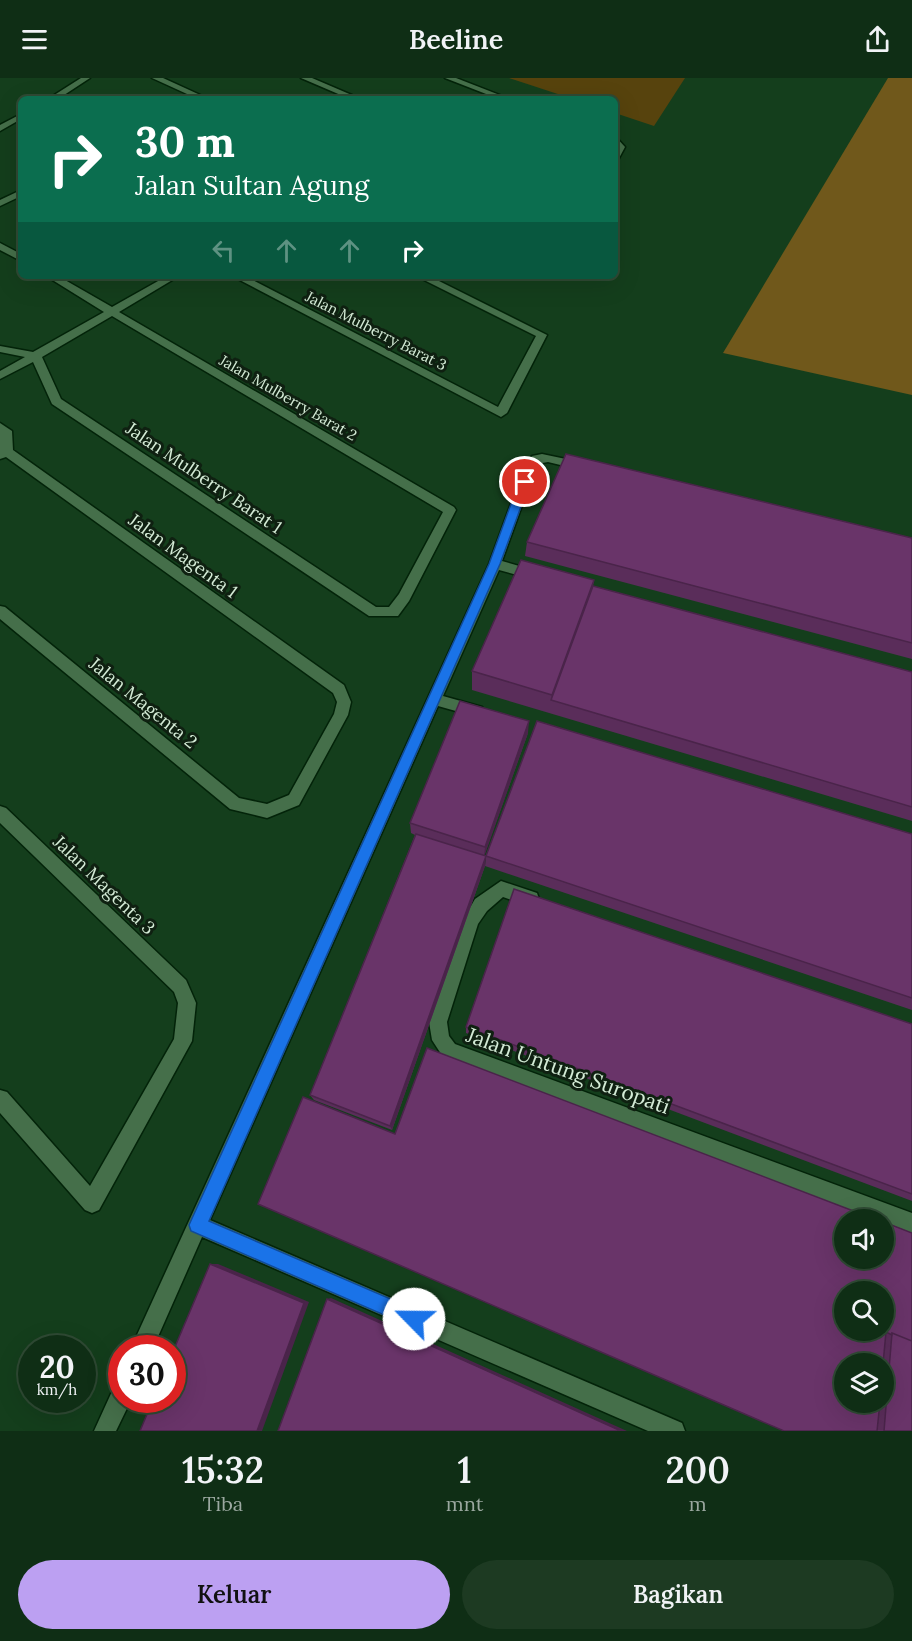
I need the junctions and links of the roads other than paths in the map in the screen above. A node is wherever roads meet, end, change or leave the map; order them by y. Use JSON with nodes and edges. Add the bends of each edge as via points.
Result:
{"nodes":[{"id":1,"x":86,"y":78,"type":"edge"},
{"id":2,"x":156,"y":78,"type":"edge"},
{"id":3,"x":305,"y":78,"type":"edge"},
{"id":4,"x":449,"y":78,"type":"edge"},
{"id":5,"x":489,"y":93,"type":"junction"},
{"id":6,"x":57,"y":96,"type":"edge"},
{"id":7,"x":198,"y":96,"type":"edge"},
{"id":8,"x":350,"y":96,"type":"edge"},
{"id":9,"x":484,"y":96,"type":"edge"},
{"id":10,"x":498,"y":96,"type":"edge"},
{"id":11,"x":18,"y":118,"type":"edge"},
{"id":12,"x":0,"y":128,"type":"edge"},
{"id":13,"x":18,"y":194,"type":"edge"},
{"id":14,"x":0,"y":203,"type":"edge"},
{"id":15,"x":0,"y":246,"type":"edge"},
{"id":16,"x":18,"y":256,"type":"edge"},
{"id":17,"x":56,"y":279,"type":"edge"},
{"id":18,"x":169,"y":279,"type":"edge"},
{"id":19,"x":243,"y":279,"type":"edge"},
{"id":20,"x":427,"y":279,"type":"edge"},
{"id":21,"x":112,"y":312,"type":"junction"},
{"id":22,"x":0,"y":349,"type":"edge"},
{"id":23,"x":36,"y":356,"type":"junction"},
{"id":24,"x":0,"y":376,"type":"edge"},
{"id":25,"x":0,"y":427,"type":"edge"},
{"id":26,"x":4,"y":454,"type":"edge"},
{"id":27,"x":600,"y":470,"type":"edge"},
{"id":28,"x":495,"y":564,"type":"junction"},
{"id":29,"x":551,"y":579,"type":"edge"},
{"id":30,"x":0,"y":611,"type":"edge"},
{"id":31,"x":374,"y":612,"type":"joint"},
{"id":32,"x":434,"y":699,"type":"junction"},
{"id":33,"x":491,"y":716,"type":"edge"},
{"id":34,"x":267,"y":811,"type":"joint"},
{"id":35,"x":0,"y":813,"type":"edge"},
{"id":36,"x":545,"y":904,"type":"edge"},
{"id":37,"x":0,"y":1099,"type":"edge"},
{"id":38,"x":912,"y":1223,"type":"edge"},
{"id":39,"x":198,"y":1225,"type":"junction"},
{"id":40,"x":148,"y":1335,"type":"edge"},
{"id":41,"x":114,"y":1413,"type":"edge"},
{"id":42,"x":105,"y":1431,"type":"edge"},
{"id":43,"x":674,"y":1431,"type":"edge"}],
"edges":[{"from":1,"to":6,"type":"street"},
{"from":2,"to":7,"type":"street"},
{"from":3,"to":8,"type":"street"},
{"from":4,"to":5,"type":"street"},
{"from":5,"to":9,"type":"street"},
{"from":5,"to":10,"type":"street"},
{"from":11,"to":12,"type":"street"},
{"from":13,"to":14,"type":"street"},
{"from":15,"to":16,"type":"street"},
{"from":17,"to":21,"type":"street","name":"Jalan Mulberry Barat 2"},
{"from":18,"to":21,"type":"street"},
{"from":19,"to":20,"type":"street","name":"Jalan Mulberry Barat 3","via":[[501,413],[542,335]]},
{"from":21,"to":23,"type":"street"},
{"from":21,"to":31,"type":"street","name":"Jalan Mulberry Barat 2","via":[[450,510],[393,612]]},
{"from":22,"to":23,"type":"street"},
{"from":23,"to":24,"type":"street"},
{"from":23,"to":31,"type":"street","name":"Jalan Mulberry Barat 1","via":[[57,401]]},
{"from":25,"to":26,"type":"street","via":[[6,431]]},
{"from":26,"to":34,"type":"street","name":"Jalan Magenta 1","via":[[339,688],[344,702],[341,715],[294,800]]},
{"from":27,"to":28,"type":"street","via":[[536,458]]},
{"from":28,"to":29,"type":"street"},
{"from":28,"to":32,"type":"street"},
{"from":30,"to":34,"type":"street","name":"Jalan Magenta 2","via":[[235,804]]},
{"from":32,"to":33,"type":"street"},
{"from":32,"to":39,"type":"street"},
{"from":35,"to":37,"type":"street","name":"Jalan Magenta 3","via":[[180,986],[187,1003],[183,1041],[92,1203]]},
{"from":36,"to":38,"type":"street","name":"Jalan Untung Suropati","via":[[501,889],[481,905],[471,920],[438,1022],[441,1040],[449,1051]]},
{"from":39,"to":40,"type":"street"},
{"from":39,"to":43,"type":"street"},
{"from":41,"to":42,"type":"street"}]}
